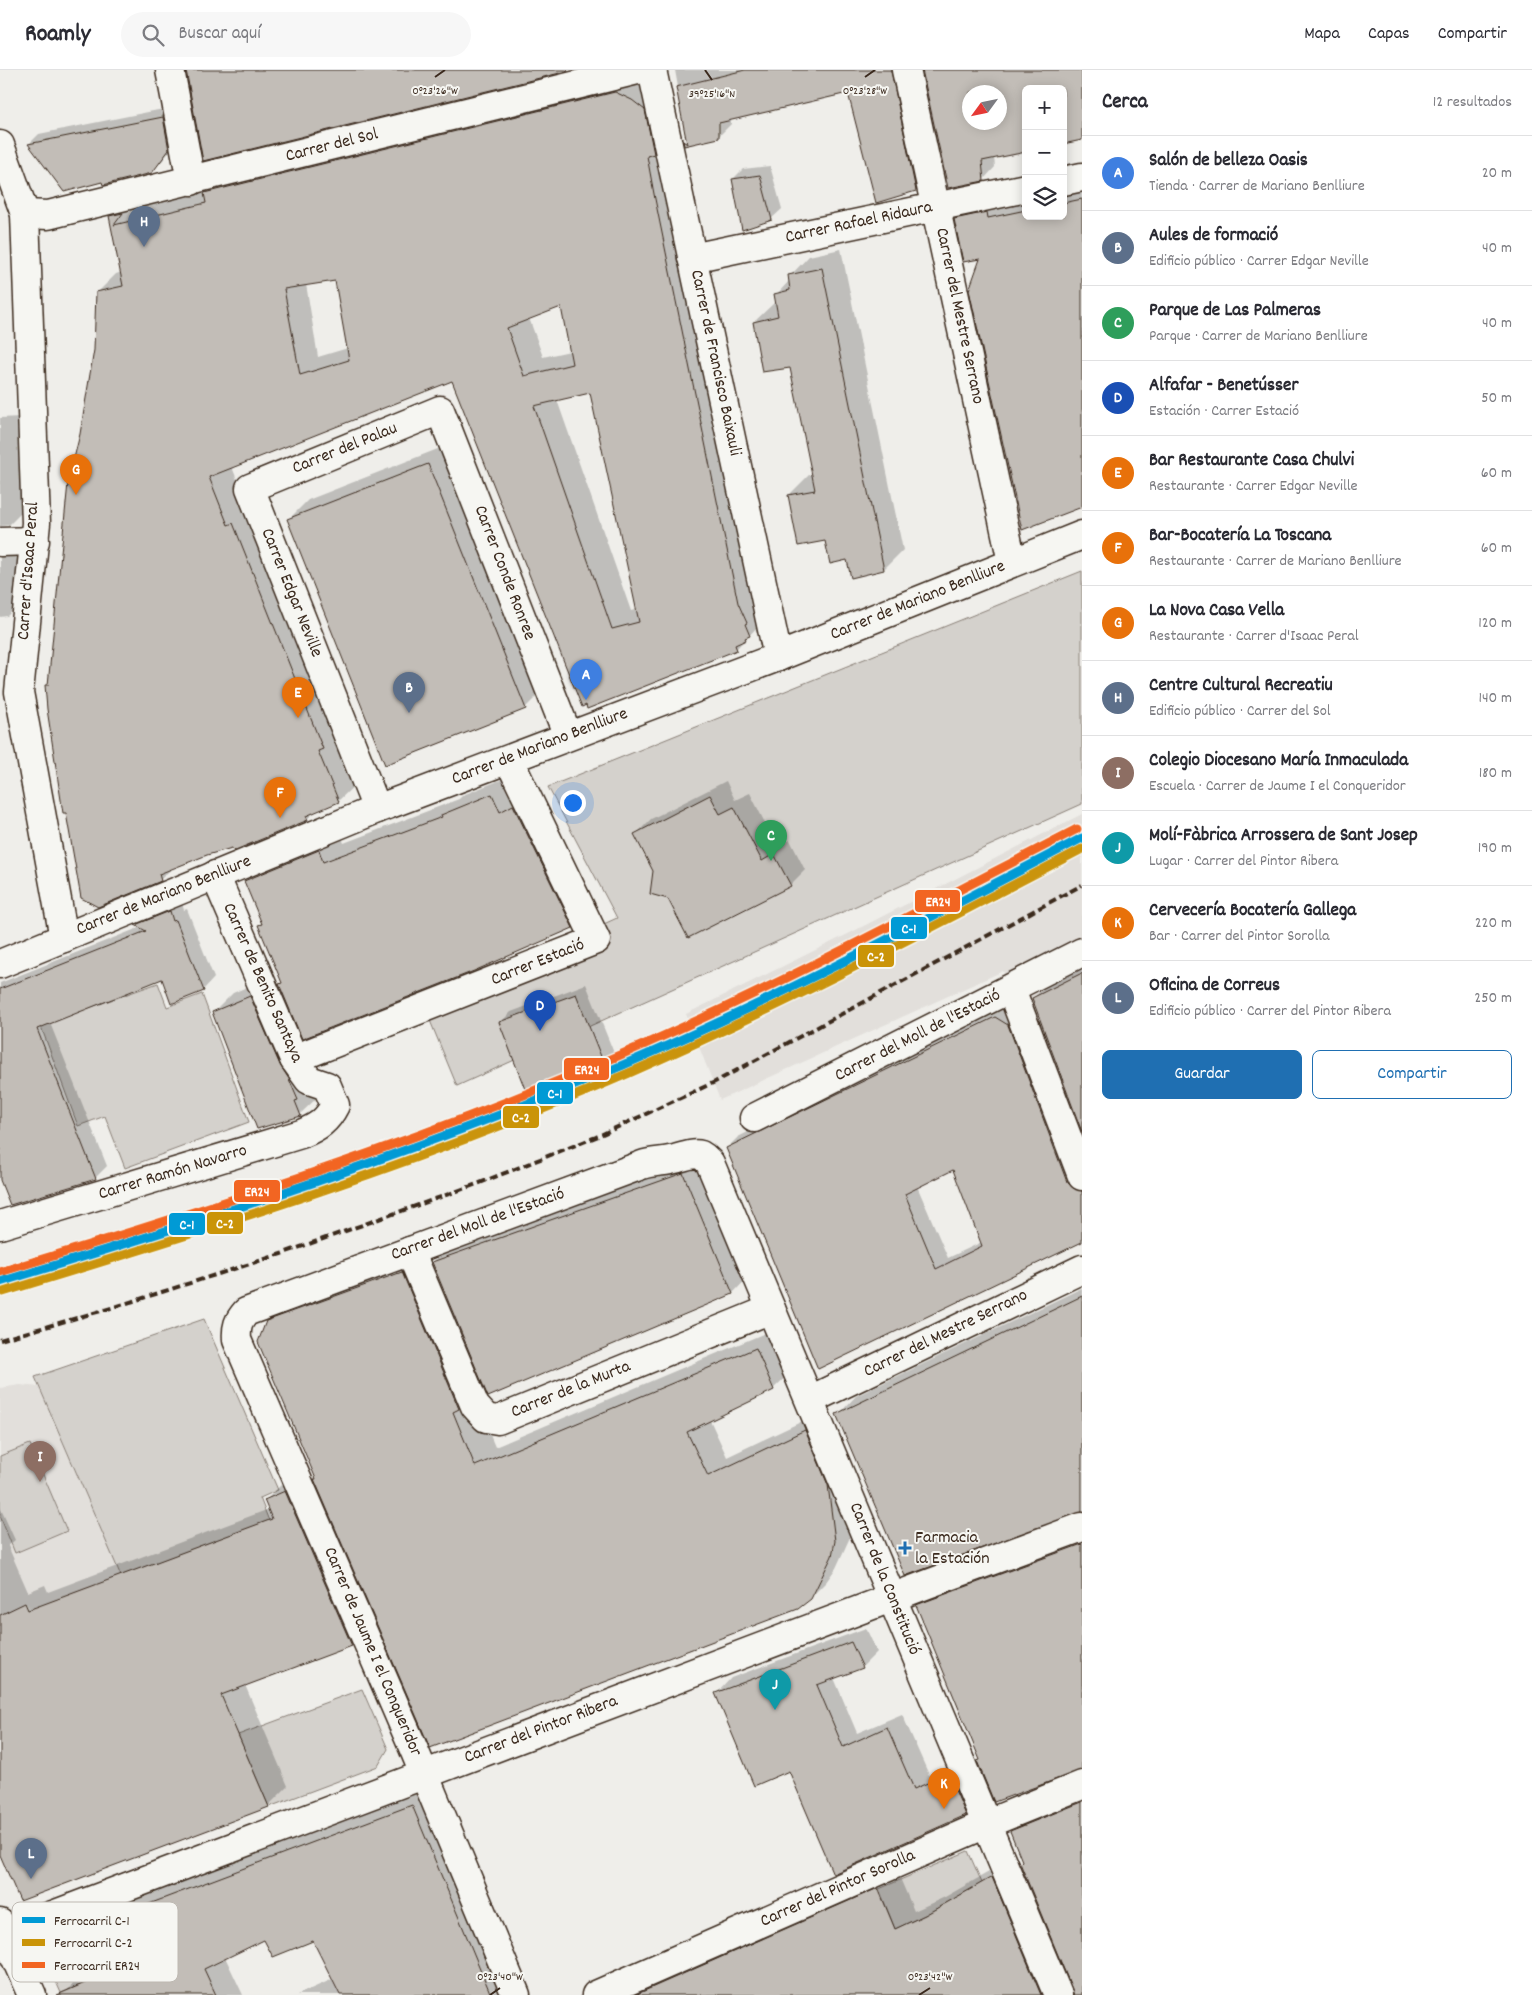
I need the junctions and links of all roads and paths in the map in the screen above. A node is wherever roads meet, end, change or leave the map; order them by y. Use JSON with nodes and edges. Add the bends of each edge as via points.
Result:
{"nodes":[{"id":1,"x":170,"y":70,"type":"edge"},
{"id":2,"x":638,"y":70,"type":"edge"},
{"id":3,"x":652,"y":70,"type":"edge"},
{"id":4,"x":906,"y":70,"type":"edge"},
{"id":5,"x":0,"y":145,"type":"edge"},
{"id":6,"x":1082,"y":177,"type":"edge"},
{"id":7,"x":1067,"y":180,"type":"edge"},
{"id":8,"x":191,"y":181,"type":"junction"},
{"id":9,"x":1022,"y":189,"type":"edge"},
{"id":10,"x":935,"y":206,"type":"junction"},
{"id":11,"x":25,"y":214,"type":"junction"},
{"id":12,"x":692,"y":258,"type":"junction"},
{"id":13,"x":440,"y":410,"type":"joint"},
{"id":14,"x":250,"y":488,"type":"joint"},
{"id":15,"x":1082,"y":535,"type":"edge"},
{"id":16,"x":35,"y":541,"type":"junction"},
{"id":17,"x":0,"y":542,"type":"edge"},
{"id":18,"x":1012,"y":562,"type":"junction"},
{"id":19,"x":778,"y":657,"type":"junction"},
{"id":20,"x":568,"y":736,"type":"junction"},
{"id":21,"x":509,"y":760,"type":"junction"},
{"id":22,"x":377,"y":809,"type":"junction"},
{"id":23,"x":215,"y":875,"type":"junction"},
{"id":24,"x":64,"y":938,"type":"junction"},
{"id":25,"x":1082,"y":952,"type":"edge"},
{"id":26,"x":0,"y":964,"type":"edge"},
{"id":27,"x":1011,"y":989,"type":"junction"},
{"id":28,"x":294,"y":1059,"type":"junction"},
{"id":29,"x":335,"y":1105,"type":"joint"},
{"id":30,"x":754,"y":1118,"type":"dead end"},
{"id":31,"x":710,"y":1163,"type":"joint"},
{"id":32,"x":1082,"y":1176,"type":"edge"},
{"id":33,"x":0,"y":1225,"type":"edge"},
{"id":34,"x":410,"y":1251,"type":"junction"},
{"id":35,"x":1082,"y":1269,"type":"edge"},
{"id":36,"x":772,"y":1309,"type":"junction"},
{"id":37,"x":246,"y":1312,"type":"joint"},
{"id":38,"x":810,"y":1400,"type":"junction"},
{"id":39,"x":1082,"y":1528,"type":"edge"},
{"id":40,"x":891,"y":1598,"type":"junction"},
{"id":41,"x":425,"y":1774,"type":"junction"},
{"id":42,"x":1082,"y":1785,"type":"edge"},
{"id":43,"x":986,"y":1824,"type":"junction"},
{"id":44,"x":80,"y":1902,"type":"edge"},
{"id":45,"x":2,"y":1931,"type":"edge"},
{"id":46,"x":12,"y":1952,"type":"edge"},
{"id":47,"x":26,"y":1982,"type":"edge"},
{"id":48,"x":32,"y":1995,"type":"edge"},
{"id":49,"x":516,"y":1995,"type":"edge"},
{"id":50,"x":596,"y":1995,"type":"edge"},
{"id":51,"x":1058,"y":1995,"type":"edge"}],
"edges":[{"from":1,"to":8,"type":"street"},
{"from":2,"to":8,"type":"street","name":"Carrer del Sol"},
{"from":3,"to":12,"type":"street","name":"Carrer de Francisco Baixauli"},
{"from":4,"to":10,"type":"street","name":"Carrer del Mestre Serrano"},
{"from":5,"to":11,"type":"street","name":"Carrer d'Isaac Peral"},
{"from":6,"to":7,"type":"street"},
{"from":8,"to":11,"type":"street","name":"Carrer del Sol","via":[[48,215]]},
{"from":9,"to":10,"type":"street","name":"Carrer Rafael Ridaura"},
{"from":10,"to":12,"type":"street","name":"Carrer Rafael Ridaura"},
{"from":10,"to":18,"type":"street","name":"Carrer del Mestre Serrano"},
{"from":11,"to":16,"type":"street","name":"Carrer d'Isaac Peral"},
{"from":12,"to":19,"type":"street","name":"Carrer de Francisco Baixauli"},
{"from":13,"to":14,"type":"street","name":"Carrer del Palau"},
{"from":13,"to":20,"type":"street","name":"Carrer Conde Ronree"},
{"from":14,"to":22,"type":"street","name":"Carrer Edgar Neville"},
{"from":15,"to":18,"type":"street","name":"Carrer de Mariano Benlliure"},
{"from":16,"to":17,"type":"street"},
{"from":16,"to":24,"type":"street","name":"Carrer d'Isaac Peral","via":[[19,692]]},
{"from":18,"to":19,"type":"street","name":"Carrer de Mariano Benlliure"},
{"from":19,"to":20,"type":"street","name":"Carrer de Mariano Benlliure"},
{"from":20,"to":21,"type":"street","name":"Carrer de Mariano Benlliure"},
{"from":21,"to":22,"type":"street","name":"Carrer de Mariano Benlliure"},
{"from":21,"to":28,"type":"street","name":"Carrer Estació","via":[[596,940]]},
{"from":22,"to":23,"type":"street","name":"Carrer de Mariano Benlliure"},
{"from":23,"to":24,"type":"street","name":"Carrer de Mariano Benlliure"},
{"from":23,"to":28,"type":"street","name":"Carrer de Benito Santaya"},
{"from":24,"to":26,"type":"street","name":"Carrer de Mariano Benlliure"},
{"from":25,"to":27,"type":"street","name":"Carrer del Moll de l'Estació"},
{"from":27,"to":30,"type":"street","name":"Carrer del Moll de l'Estació"},
{"from":27,"to":32,"type":"street"},
{"from":28,"to":29,"type":"street","name":"Carrer de Benito Santaya","via":[[309,1080],[327,1086]]},
{"from":29,"to":33,"type":"street","name":"Carrer Ramón Navarro","via":[[318,1127],[302,1134]]},
{"from":31,"to":34,"type":"street","name":"Carrer del Moll de l'Estació","via":[[700,1154],[694,1154],[642,1164]]},
{"from":31,"to":36,"type":"street","name":"Carrer de la Constitució"},
{"from":34,"to":36,"type":"street","name":"Carrer de la Murta","via":[[475,1406],[486,1418],[498,1420]]},
{"from":34,"to":37,"type":"street","name":"Carrer del Moll de l'Estació"},
{"from":35,"to":38,"type":"street","name":"Carrer del Mestre Serrano"},
{"from":36,"to":38,"type":"street","name":"Carrer de la Constitució"},
{"from":37,"to":41,"type":"street","name":"Carrer de Jaume I el Conqueridor","via":[[236,1329],[237,1340]]},
{"from":38,"to":40,"type":"street","name":"Carrer de la Constitució"},
{"from":39,"to":40,"type":"street","name":"Carrer del Pintor Ribera"},
{"from":40,"to":41,"type":"street","name":"Carrer del Pintor Ribera"},
{"from":40,"to":43,"type":"street","name":"Carrer de la Constitució"},
{"from":41,"to":44,"type":"street","name":"Carrer del Pintor Ribera"},
{"from":41,"to":49,"type":"street","name":"Carrer de Jaume I el Conqueridor"},
{"from":42,"to":43,"type":"street","name":"Carrer del Pintor Sorolla"},
{"from":43,"to":50,"type":"street","name":"Carrer del Pintor Sorolla"},
{"from":43,"to":51,"type":"street","name":"Carrer de la Constitució"},
{"from":45,"to":46,"type":"street"},
{"from":47,"to":48,"type":"street"}]}
